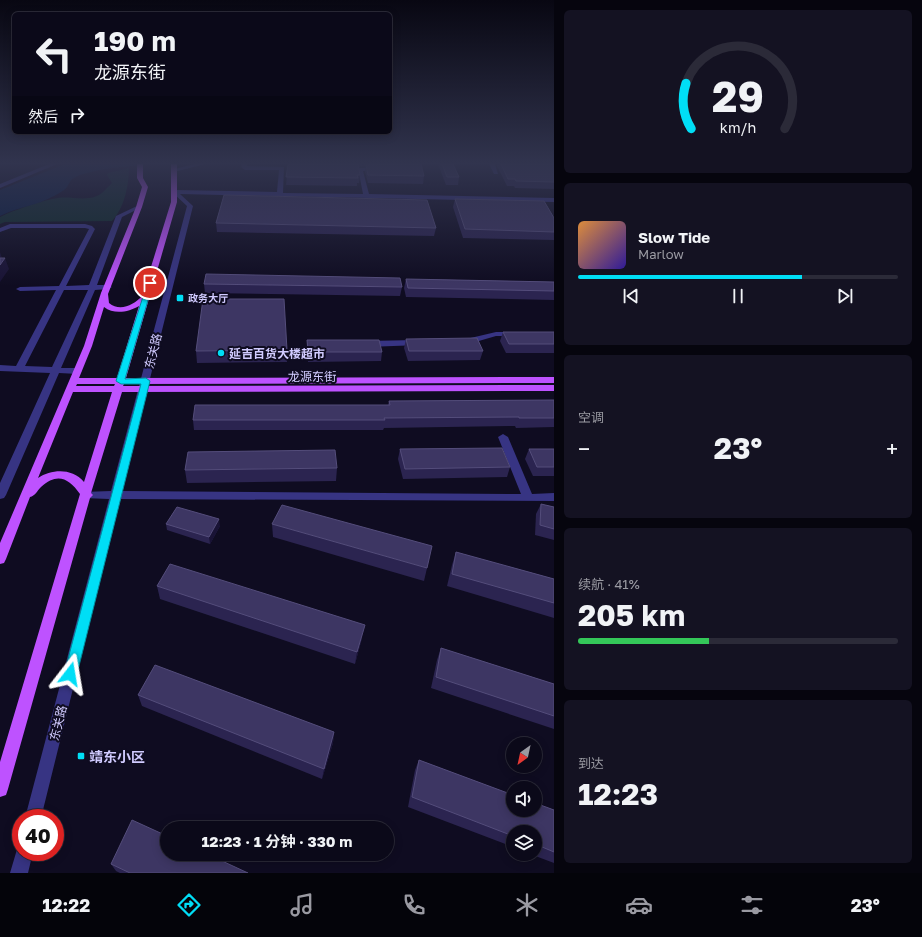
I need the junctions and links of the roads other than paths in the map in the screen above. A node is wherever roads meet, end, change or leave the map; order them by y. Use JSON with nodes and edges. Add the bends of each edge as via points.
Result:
{"nodes":[{"id":1,"x":173,"y":205,"type":"edge"},
{"id":2,"x":189,"y":205,"type":"edge"},
{"id":3,"x":139,"y":207,"type":"joint"},
{"id":4,"x":0,"y":230,"type":"edge"},
{"id":5,"x":61,"y":288,"type":"junction"},
{"id":6,"x":92,"y":288,"type":"junction"},
{"id":7,"x":20,"y":289,"type":"dead end"},
{"id":8,"x":107,"y":290,"type":"junction"},
{"id":9,"x":146,"y":296,"type":"junction"},
{"id":10,"x":525,"y":334,"type":"edge"},
{"id":11,"x":456,"y":342,"type":"edge"},
{"id":12,"x":429,"y":343,"type":"edge"},
{"id":13,"x":359,"y":344,"type":"edge"},
{"id":14,"x":0,"y":368,"type":"edge"},
{"id":15,"x":19,"y":369,"type":"junction"},
{"id":16,"x":56,"y":370,"type":"junction"},
{"id":17,"x":78,"y":371,"type":"junction"},
{"id":18,"x":554,"y":380,"type":"edge"},
{"id":19,"x":72,"y":385,"type":"junction"},
{"id":20,"x":119,"y":385,"type":"junction"},
{"id":21,"x":144,"y":385,"type":"junction"},
{"id":22,"x":554,"y":388,"type":"edge"},
{"id":23,"x":503,"y":437,"type":"dead end"},
{"id":24,"x":0,"y":495,"type":"edge"},
{"id":25,"x":86,"y":495,"type":"junction"},
{"id":26,"x":116,"y":495,"type":"junction"},
{"id":27,"x":554,"y":497,"type":"edge"},
{"id":28,"x":528,"y":498,"type":"junction"},
{"id":29,"x":19,"y":509,"type":"junction"},
{"id":30,"x":0,"y":559,"type":"edge"},
{"id":31,"x":0,"y":789,"type":"edge"},
{"id":32,"x":35,"y":809,"type":"edge"},
{"id":33,"x":22,"y":861,"type":"edge"},
{"id":34,"x":19,"y":873,"type":"edge"}],
"edges":[{"from":1,"to":9,"type":"main road","name":"东关路"},
{"from":2,"to":21,"type":"street","name":"东关路"},
{"from":3,"to":6,"type":"street","via":[[119,216]]},
{"from":3,"to":8,"type":"main road"},
{"from":4,"to":5,"type":"street","via":[[10,226],[92,228]]},
{"from":5,"to":6,"type":"street"},
{"from":5,"to":7,"type":"street"},
{"from":5,"to":15,"type":"street"},
{"from":6,"to":8,"type":"street"},
{"from":6,"to":16,"type":"street"},
{"from":8,"to":9,"type":"main road","via":[[105,302],[111,308],[117,309],[134,307],[143,302]]},
{"from":8,"to":17,"type":"main road"},
{"from":9,"to":20,"type":"main road","name":"东关路"},
{"from":10,"to":11,"type":"street","via":[[496,334],[470,342]]},
{"from":12,"to":13,"type":"street"},
{"from":14,"to":15,"type":"street"},
{"from":15,"to":16,"type":"street"},
{"from":16,"to":17,"type":"street"},
{"from":16,"to":24,"type":"street"},
{"from":17,"to":19,"type":"main road"},
{"from":18,"to":21,"type":"main road","name":"龙源东街"},
{"from":19,"to":20,"type":"main road","name":"龙源东街"},
{"from":19,"to":29,"type":"main road"},
{"from":20,"to":21,"type":"main road","name":"龙源东街"},
{"from":20,"to":25,"type":"main road","name":"东关路"},
{"from":21,"to":22,"type":"main road","name":"龙源东街"},
{"from":21,"to":26,"type":"street","name":"东关路"},
{"from":23,"to":28,"type":"street"},
{"from":25,"to":26,"type":"street"},
{"from":25,"to":29,"type":"main road","via":[[71,477],[51,476],[33,487]]},
{"from":25,"to":31,"type":"main road","name":"东关路"},
{"from":26,"to":28,"type":"street"},
{"from":26,"to":32,"type":"street","name":"东关路"},
{"from":27,"to":28,"type":"street"},
{"from":29,"to":30,"type":"main road"},
{"from":33,"to":34,"type":"street"}]}
